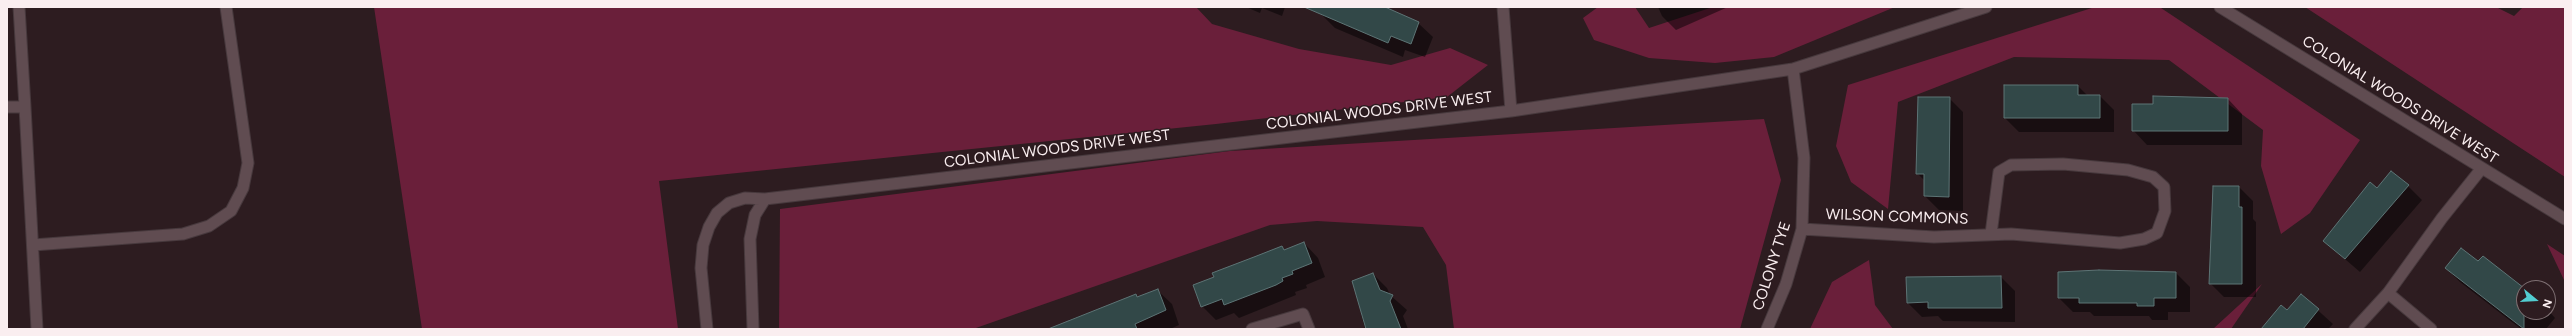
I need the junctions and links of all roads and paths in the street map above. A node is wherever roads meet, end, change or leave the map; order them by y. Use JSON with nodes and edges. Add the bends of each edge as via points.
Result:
{"nodes":[{"id":1,"x":19,"y":7,"type":"edge"},
{"id":2,"x":226,"y":7,"type":"edge"},
{"id":3,"x":1503,"y":7,"type":"edge"},
{"id":4,"x":1986,"y":7,"type":"edge"},
{"id":5,"x":2220,"y":7,"type":"edge"},
{"id":6,"x":1793,"y":69,"type":"junction"},
{"id":7,"x":7,"y":107,"type":"edge"},
{"id":8,"x":25,"y":107,"type":"junction"},
{"id":9,"x":1512,"y":111,"type":"junction"},
{"id":10,"x":2482,"y":168,"type":"junction"},
{"id":11,"x":765,"y":199,"type":"junction"},
{"id":12,"x":2565,"y":220,"type":"edge"},
{"id":13,"x":1802,"y":229,"type":"junction"},
{"id":14,"x":1991,"y":234,"type":"junction"},
{"id":15,"x":33,"y":245,"type":"junction"},
{"id":16,"x":2388,"y":293,"type":"junction"},
{"id":17,"x":37,"y":329,"type":"edge"},
{"id":18,"x":707,"y":329,"type":"edge"},
{"id":19,"x":753,"y":329,"type":"edge"},
{"id":20,"x":1252,"y":329,"type":"edge"},
{"id":21,"x":1309,"y":329,"type":"edge"},
{"id":22,"x":1767,"y":329,"type":"edge"},
{"id":23,"x":2355,"y":329,"type":"edge"},
{"id":24,"x":2431,"y":329,"type":"edge"}],
"edges":[{"from":1,"to":8,"type":"street"},
{"from":2,"to":15,"type":"street","via":[[248,163],[243,188],[231,211],[209,226],[183,234]]},
{"from":3,"to":9,"type":"street"},
{"from":4,"to":6,"type":"street","name":"COLONIAL WOODS DRIVE WEST"},
{"from":5,"to":10,"type":"street","name":"COLONIAL WOODS DRIVE WEST"},
{"from":6,"to":9,"type":"street","name":"COLONIAL WOODS DRIVE WEST"},
{"from":6,"to":13,"type":"street","name":"COLONY TYE","via":[[1804,158]]},
{"from":7,"to":8,"type":"street"},
{"from":8,"to":15,"type":"street"},
{"from":9,"to":11,"type":"street","name":"COLONIAL WOODS DRIVE WEST"},
{"from":10,"to":12,"type":"street","name":"COLONIAL WOODS DRIVE WEST"},
{"from":10,"to":16,"type":"street"},
{"from":11,"to":18,"type":"street","name":"COLONIAL WOODS DRIVE WEST","via":[[744,198],[729,203],[717,212],[709,227],[703,245],[701,268]]},
{"from":11,"to":19,"type":"street","via":[[755,215],[750,239]]},
{"from":13,"to":14,"type":"street","name":"WILSON COMMONS","via":[[1934,237]]},
{"from":13,"to":22,"type":"street","name":"COLONY TYE","via":[[1786,284]]},
{"from":14,"to":14,"type":"street","name":"WILSON COMMONS","via":[[2120,242],[2144,239],[2157,233],[2165,211],[2164,187],[2153,177],[2128,170],[2063,164],[2010,165],[1999,172]]},
{"from":15,"to":17,"type":"street"},
{"from":16,"to":23,"type":"street"},
{"from":16,"to":24,"type":"street"},
{"from":20,"to":21,"type":"street","via":[[1303,314]]}]}
